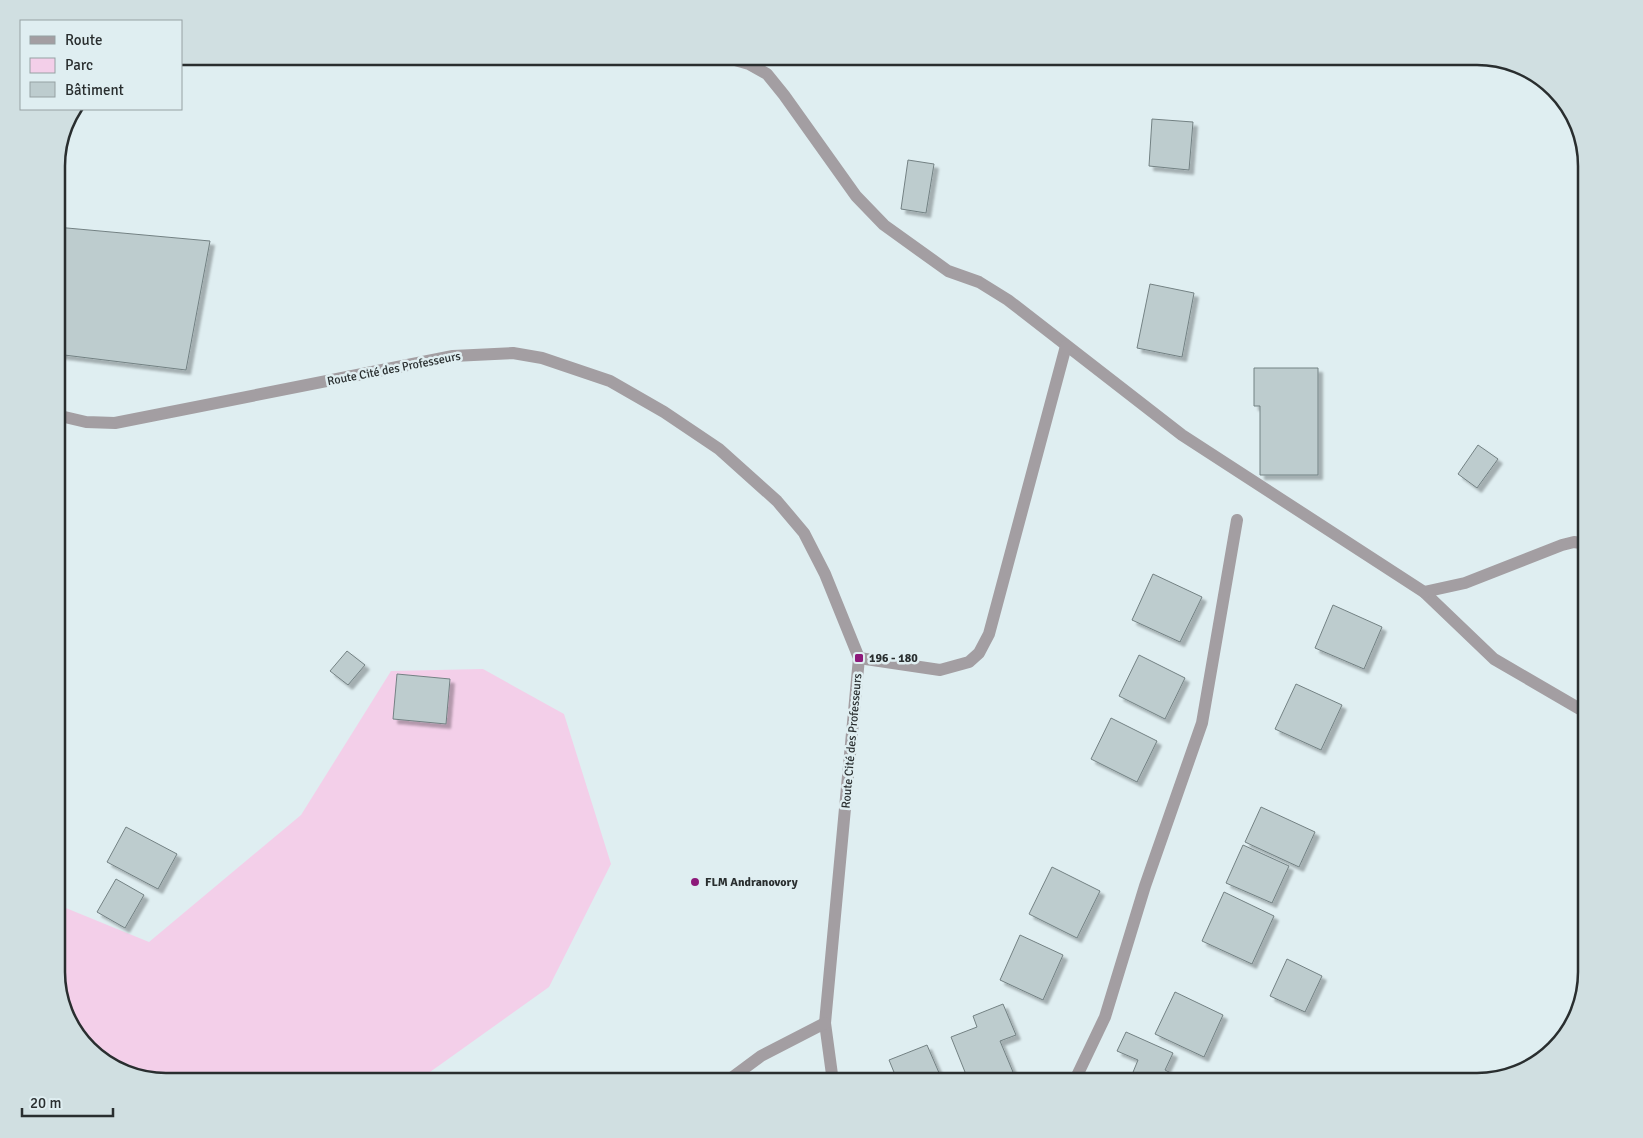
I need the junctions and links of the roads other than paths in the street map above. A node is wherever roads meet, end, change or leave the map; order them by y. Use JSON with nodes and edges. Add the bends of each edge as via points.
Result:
{"nodes":[{"id":1,"x":751,"y":65,"type":"edge"},
{"id":2,"x":1066,"y":346,"type":"junction"},
{"id":3,"x":65,"y":417,"type":"edge"},
{"id":4,"x":1237,"y":520,"type":"dead end"},
{"id":5,"x":1578,"y":543,"type":"edge"},
{"id":6,"x":1424,"y":592,"type":"junction"},
{"id":7,"x":859,"y":658,"type":"junction"},
{"id":8,"x":1578,"y":707,"type":"edge"},
{"id":9,"x":825,"y":1023,"type":"junction"},
{"id":10,"x":738,"y":1073,"type":"edge"},
{"id":11,"x":831,"y":1073,"type":"edge"},
{"id":12,"x":1078,"y":1073,"type":"edge"}],
"edges":[{"from":1,"to":2,"type":"street","via":[[767,74],[856,196],[884,225],[948,271],[979,282],[1008,300]]},
{"from":2,"to":6,"type":"street","via":[[1182,435]]},
{"from":2,"to":7,"type":"street","via":[[989,634],[979,653],[969,662],[940,670]]},
{"from":3,"to":7,"type":"street","name":"Route Cité des Professeurs","via":[[115,423],[453,356],[513,352],[542,358],[610,381],[664,412],[719,449],[777,501],[804,534],[825,574]]},
{"from":4,"to":12,"type":"street","via":[[1202,723],[1145,886],[1105,1016]]},
{"from":5,"to":6,"type":"street","via":[[1562,545],[1465,583]]},
{"from":6,"to":8,"type":"street","via":[[1494,659]]},
{"from":7,"to":9,"type":"street","name":"Route Cité des Professeurs"},
{"from":9,"to":10,"type":"street","via":[[761,1056]]},
{"from":9,"to":11,"type":"street","name":"Route Cité des Professeurs"}]}
